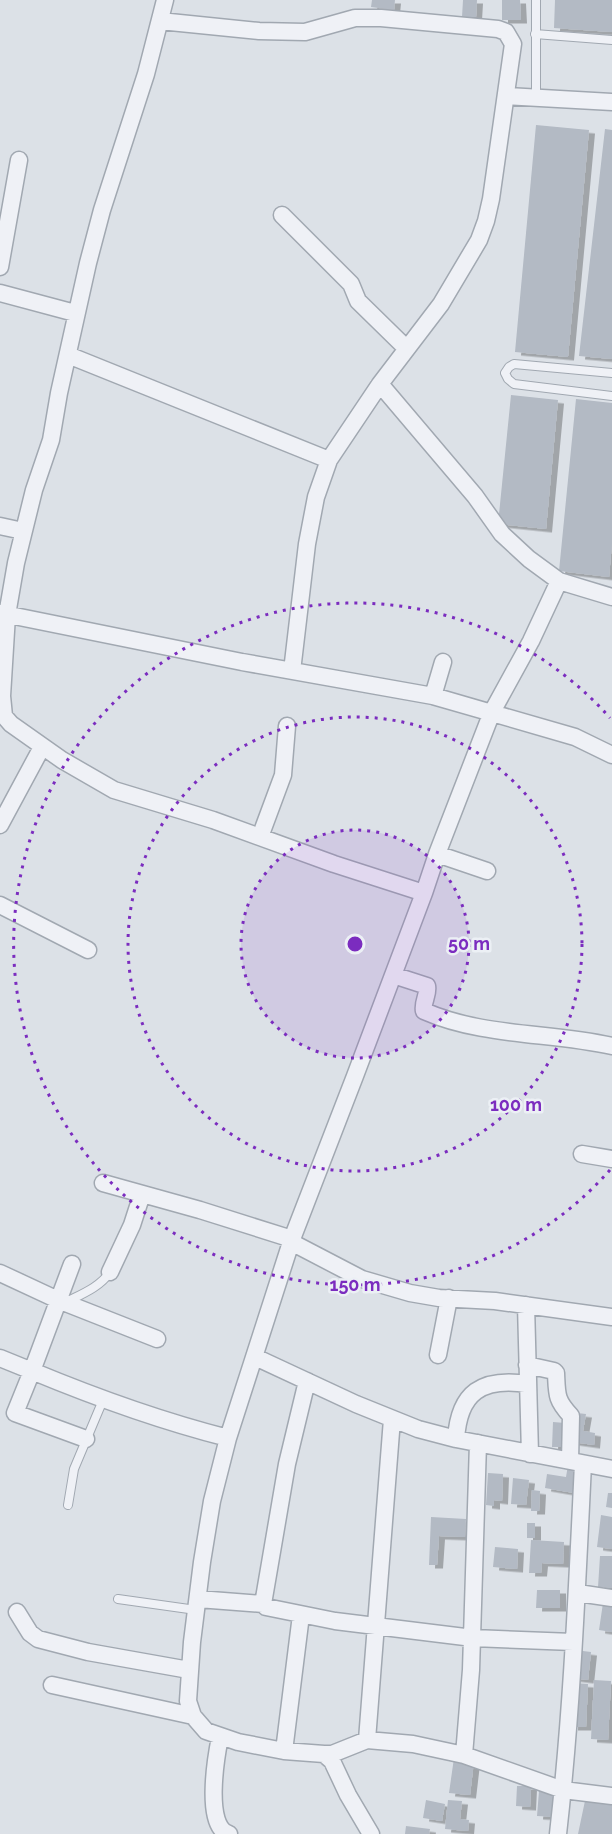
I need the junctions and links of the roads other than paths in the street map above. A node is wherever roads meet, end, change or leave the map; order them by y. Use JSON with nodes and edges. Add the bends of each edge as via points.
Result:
{"nodes":[{"id":1,"x":165,"y":0,"type":"edge"},
{"id":2,"x":536,"y":0,"type":"edge"},
{"id":3,"x":160,"y":21,"type":"junction"},
{"id":4,"x":535,"y":34,"type":"junction"},
{"id":5,"x":612,"y":40,"type":"edge"},
{"id":6,"x":506,"y":96,"type":"junction"},
{"id":7,"x":536,"y":98,"type":"junction"},
{"id":8,"x":612,"y":102,"type":"edge"},
{"id":9,"x":19,"y":160,"type":"dead end"},
{"id":10,"x":7,"y":184,"type":"edge"},
{"id":11,"x":282,"y":215,"type":"dead end"},
{"id":12,"x":0,"y":267,"type":"edge"},
{"id":13,"x":0,"y":293,"type":"edge"},
{"id":14,"x":75,"y":313,"type":"junction"},
{"id":15,"x":406,"y":348,"type":"junction"},
{"id":16,"x":68,"y":355,"type":"junction"},
{"id":17,"x":612,"y":373,"type":"edge"},
{"id":18,"x":380,"y":384,"type":"junction"},
{"id":19,"x":612,"y":396,"type":"edge"},
{"id":20,"x":329,"y":460,"type":"junction"},
{"id":21,"x":0,"y":526,"type":"edge"},
{"id":22,"x":23,"y":531,"type":"junction"},
{"id":23,"x":559,"y":581,"type":"junction"},
{"id":24,"x":612,"y":597,"type":"edge"},
{"id":25,"x":3,"y":614,"type":"edge"},
{"id":26,"x":443,"y":662,"type":"dead end"},
{"id":27,"x":292,"y":671,"type":"junction"},
{"id":28,"x":433,"y":696,"type":"junction"},
{"id":29,"x":492,"y":712,"type":"junction"},
{"id":30,"x":287,"y":726,"type":"dead end"},
{"id":31,"x":42,"y":747,"type":"junction"},
{"id":32,"x":612,"y":755,"type":"edge"},
{"id":33,"x":0,"y":825,"type":"edge"},
{"id":34,"x":260,"y":837,"type":"junction"},
{"id":35,"x":437,"y":854,"type":"junction"},
{"id":36,"x":487,"y":871,"type":"dead end"},
{"id":37,"x":424,"y":893,"type":"junction"},
{"id":38,"x":0,"y":905,"type":"edge"},
{"id":39,"x":88,"y":950,"type":"dead end"},
{"id":40,"x":393,"y":975,"type":"junction"},
{"id":41,"x":612,"y":1046,"type":"edge"},
{"id":42,"x":582,"y":1154,"type":"dead end"},
{"id":43,"x":612,"y":1159,"type":"edge"},
{"id":44,"x":103,"y":1183,"type":"dead end"},
{"id":45,"x":142,"y":1194,"type":"junction"},
{"id":46,"x":291,"y":1241,"type":"junction"},
{"id":47,"x":72,"y":1264,"type":"dead end"},
{"id":48,"x":110,"y":1272,"type":"joint"},
{"id":49,"x":0,"y":1273,"type":"edge"},
{"id":50,"x":449,"y":1298,"type":"junction"},
{"id":51,"x":62,"y":1301,"type":"junction"},
{"id":52,"x":526,"y":1305,"type":"junction"},
{"id":53,"x":612,"y":1317,"type":"edge"},
{"id":54,"x":157,"y":1339,"type":"dead end"},
{"id":55,"x":438,"y":1355,"type":"dead end"},
{"id":56,"x":255,"y":1357,"type":"junction"},
{"id":57,"x":0,"y":1358,"type":"edge"},
{"id":58,"x":527,"y":1365,"type":"junction"},
{"id":59,"x":32,"y":1371,"type":"junction"},
{"id":60,"x":307,"y":1381,"type":"junction"},
{"id":61,"x":528,"y":1384,"type":"junction"},
{"id":62,"x":103,"y":1400,"type":"junction"},
{"id":63,"x":392,"y":1419,"type":"junction"},
{"id":64,"x":228,"y":1438,"type":"junction"},
{"id":65,"x":86,"y":1439,"type":"junction"},
{"id":66,"x":456,"y":1439,"type":"junction"},
{"id":67,"x":478,"y":1443,"type":"junction"},
{"id":68,"x":530,"y":1454,"type":"junction"},
{"id":69,"x":576,"y":1462,"type":"junction"},
{"id":70,"x":612,"y":1469,"type":"edge"},
{"id":71,"x":68,"y":1505,"type":"dead end"},
{"id":72,"x":578,"y":1593,"type":"junction"},
{"id":73,"x":612,"y":1598,"type":"edge"},
{"id":74,"x":118,"y":1599,"type":"dead end"},
{"id":75,"x":197,"y":1604,"type":"junction"},
{"id":76,"x":263,"y":1604,"type":"junction"},
{"id":77,"x":17,"y":1612,"type":"dead end"},
{"id":78,"x":301,"y":1615,"type":"junction"},
{"id":79,"x":376,"y":1626,"type":"junction"},
{"id":80,"x":472,"y":1638,"type":"junction"},
{"id":81,"x":573,"y":1642,"type":"junction"},
{"id":82,"x":189,"y":1670,"type":"junction"},
{"id":83,"x":52,"y":1685,"type":"dead end"},
{"id":84,"x":193,"y":1716,"type":"junction"},
{"id":85,"x":220,"y":1737,"type":"junction"},
{"id":86,"x":367,"y":1740,"type":"junction"},
{"id":87,"x":284,"y":1751,"type":"junction"},
{"id":88,"x":324,"y":1754,"type":"junction"},
{"id":89,"x":464,"y":1755,"type":"junction"},
{"id":90,"x":563,"y":1790,"type":"junction"},
{"id":91,"x":612,"y":1796,"type":"edge"},
{"id":92,"x":229,"y":1834,"type":"edge"},
{"id":93,"x":371,"y":1834,"type":"edge"},
{"id":94,"x":558,"y":1834,"type":"edge"}],
"edges":[{"from":1,"to":3,"type":"street"},
{"from":2,"to":4,"type":"lane"},
{"from":3,"to":6,"type":"street","via":[[291,33],[323,29],[356,18],[498,29],[506,32],[513,44]]},
{"from":3,"to":14,"type":"street"},
{"from":4,"to":5,"type":"lane"},
{"from":4,"to":7,"type":"lane"},
{"from":6,"to":7,"type":"street"},
{"from":6,"to":15,"type":"street","via":[[486,221],[479,240],[441,304]]},
{"from":7,"to":8,"type":"street"},
{"from":9,"to":10,"type":"street"},
{"from":10,"to":12,"type":"street"},
{"from":11,"to":15,"type":"street","via":[[345,278],[358,301]]},
{"from":13,"to":14,"type":"street"},
{"from":14,"to":16,"type":"street"},
{"from":15,"to":18,"type":"street"},
{"from":16,"to":20,"type":"street"},
{"from":16,"to":22,"type":"street","via":[[51,440]]},
{"from":17,"to":19,"type":"lane","via":[[514,364],[506,373],[514,384]]},
{"from":18,"to":20,"type":"street"},
{"from":18,"to":23,"type":"street","via":[[475,496],[502,534]]},
{"from":20,"to":27,"type":"street","via":[[316,497],[307,543]]},
{"from":21,"to":22,"type":"street"},
{"from":22,"to":25,"type":"street"},
{"from":23,"to":24,"type":"street"},
{"from":23,"to":29,"type":"street"},
{"from":25,"to":27,"type":"street"},
{"from":25,"to":31,"type":"street","via":[[4,716]]},
{"from":26,"to":28,"type":"street"},
{"from":27,"to":28,"type":"street"},
{"from":28,"to":29,"type":"street"},
{"from":29,"to":32,"type":"street","via":[[575,737]]},
{"from":29,"to":35,"type":"street"},
{"from":30,"to":34,"type":"street","via":[[283,775]]},
{"from":31,"to":33,"type":"street"},
{"from":31,"to":34,"type":"street","via":[[114,790]]},
{"from":34,"to":37,"type":"street"},
{"from":35,"to":36,"type":"street"},
{"from":35,"to":37,"type":"street"},
{"from":37,"to":40,"type":"street"},
{"from":38,"to":39,"type":"street"},
{"from":40,"to":41,"type":"street","via":[[427,986],[423,1007],[431,1014],[504,1032]]},
{"from":40,"to":46,"type":"street"},
{"from":42,"to":43,"type":"street"},
{"from":44,"to":45,"type":"street"},
{"from":45,"to":46,"type":"street"},
{"from":45,"to":48,"type":"street"},
{"from":46,"to":50,"type":"street","via":[[381,1286]]},
{"from":46,"to":56,"type":"street"},
{"from":47,"to":51,"type":"street"},
{"from":48,"to":51,"type":"lane","via":[[96,1286]]},
{"from":49,"to":51,"type":"street"},
{"from":50,"to":52,"type":"street"},
{"from":50,"to":55,"type":"street"},
{"from":51,"to":54,"type":"street"},
{"from":51,"to":59,"type":"street"},
{"from":52,"to":53,"type":"street"},
{"from":52,"to":58,"type":"street"},
{"from":56,"to":60,"type":"street"},
{"from":56,"to":64,"type":"street"},
{"from":57,"to":59,"type":"street"},
{"from":58,"to":61,"type":"street"},
{"from":58,"to":69,"type":"street","via":[[554,1371],[556,1395],[571,1416]]},
{"from":59,"to":62,"type":"street"},
{"from":59,"to":65,"type":"street","via":[[14,1416]]},
{"from":60,"to":63,"type":"street"},
{"from":60,"to":76,"type":"street","via":[[287,1464]]},
{"from":61,"to":66,"type":"street","via":[[495,1382],[470,1395],[460,1410]]},
{"from":61,"to":68,"type":"street"},
{"from":62,"to":64,"type":"street","via":[[171,1424]]},
{"from":62,"to":65,"type":"lane"},
{"from":63,"to":66,"type":"street"},
{"from":63,"to":79,"type":"street"},
{"from":64,"to":75,"type":"street","via":[[208,1522]]},
{"from":65,"to":71,"type":"lane","via":[[74,1469]]},
{"from":66,"to":67,"type":"street"},
{"from":67,"to":68,"type":"street"},
{"from":67,"to":80,"type":"street"},
{"from":68,"to":69,"type":"street"},
{"from":69,"to":70,"type":"street"},
{"from":69,"to":72,"type":"street"},
{"from":72,"to":73,"type":"street"},
{"from":72,"to":81,"type":"street"},
{"from":74,"to":75,"type":"lane"},
{"from":75,"to":76,"type":"street"},
{"from":75,"to":82,"type":"street"},
{"from":76,"to":78,"type":"street"},
{"from":77,"to":82,"type":"street","via":[[38,1639]]},
{"from":78,"to":79,"type":"street"},
{"from":78,"to":87,"type":"street"},
{"from":79,"to":80,"type":"street"},
{"from":79,"to":86,"type":"street"},
{"from":80,"to":81,"type":"street"},
{"from":80,"to":89,"type":"street"},
{"from":81,"to":90,"type":"street"},
{"from":82,"to":84,"type":"street","via":[[188,1701]]},
{"from":83,"to":84,"type":"street"},
{"from":84,"to":85,"type":"street","via":[[206,1731]]},
{"from":85,"to":87,"type":"street"},
{"from":85,"to":92,"type":"street","via":[[214,1808],[218,1826]]},
{"from":86,"to":88,"type":"street"},
{"from":86,"to":89,"type":"street","via":[[413,1744]]},
{"from":87,"to":88,"type":"street"},
{"from":88,"to":93,"type":"street","via":[[332,1761]]},
{"from":89,"to":90,"type":"street"},
{"from":90,"to":91,"type":"street"},
{"from":90,"to":94,"type":"street"}]}
